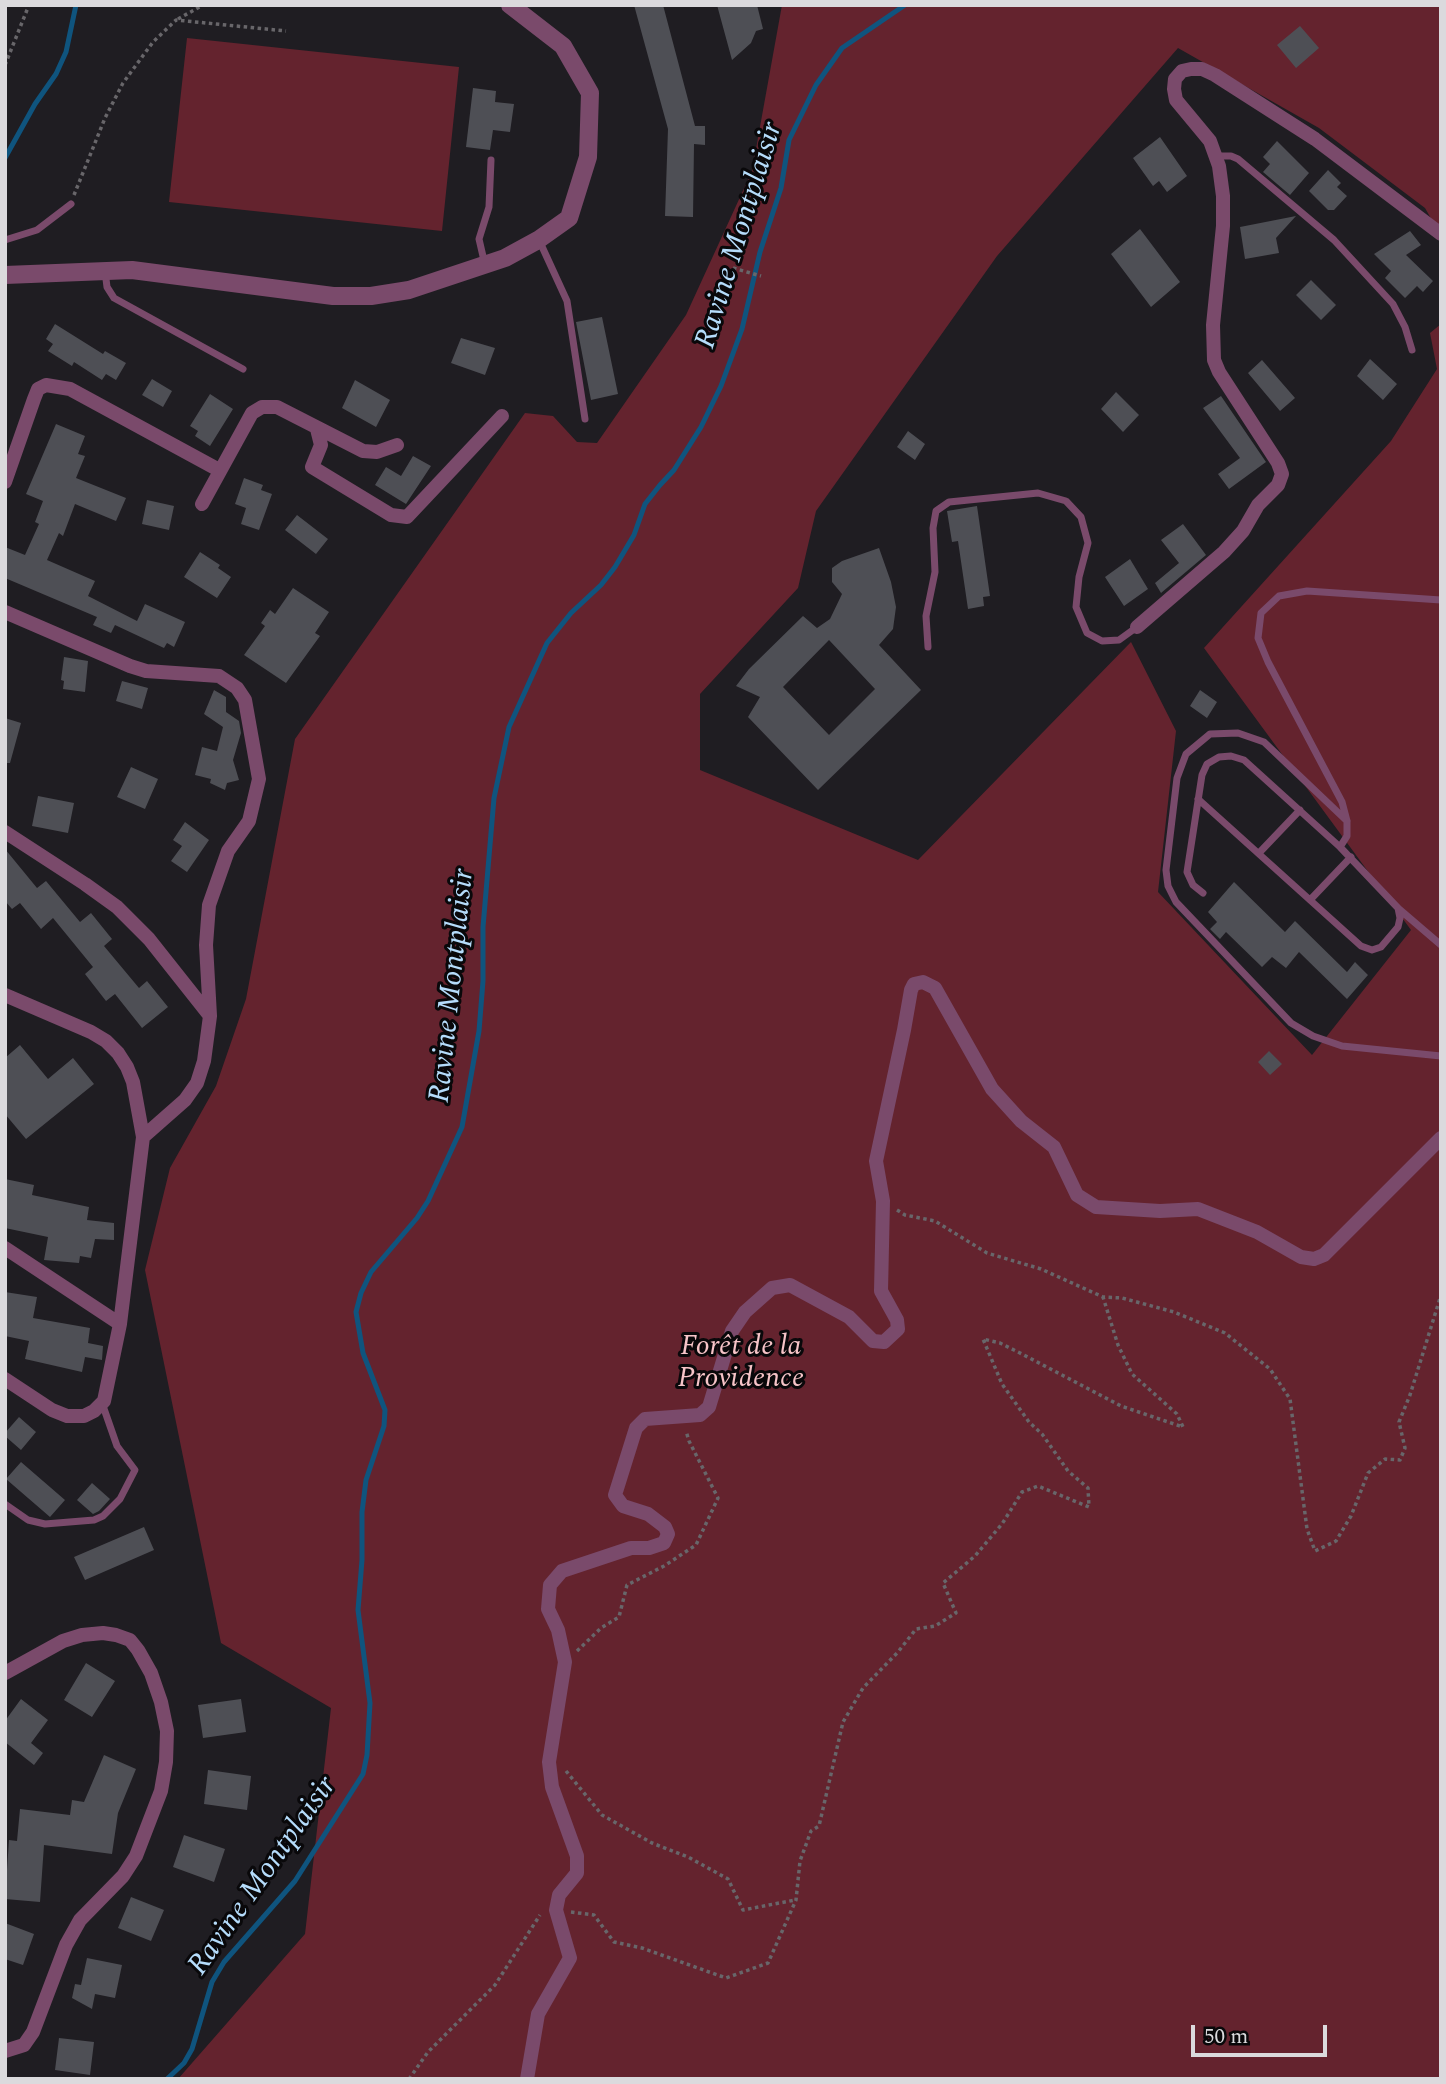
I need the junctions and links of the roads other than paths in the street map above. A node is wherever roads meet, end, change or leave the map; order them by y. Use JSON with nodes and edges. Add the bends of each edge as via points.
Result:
{"nodes":[{"id":1,"x":510,"y":5,"type":"edge"},
{"id":2,"x":1216,"y":156,"type":"junction"},
{"id":3,"x":491,"y":159,"type":"dead end"},
{"id":4,"x":71,"y":204,"type":"road end"},
{"id":5,"x":1441,"y":234,"type":"edge"},
{"id":6,"x":539,"y":239,"type":"junction"},
{"id":7,"x":5,"y":240,"type":"edge"},
{"id":8,"x":485,"y":265,"type":"junction"},
{"id":9,"x":104,"y":270,"type":"junction"},
{"id":10,"x":5,"y":275,"type":"edge"},
{"id":11,"x":1412,"y":350,"type":"dead end"},
{"id":12,"x":243,"y":369,"type":"dead end"},
{"id":13,"x":502,"y":416,"type":"dead end"},
{"id":14,"x":585,"y":419,"type":"dead end"},
{"id":15,"x":317,"y":429,"type":"junction"},
{"id":16,"x":397,"y":444,"type":"dead end"},
{"id":17,"x":219,"y":470,"type":"junction"},
{"id":18,"x":5,"y":482,"type":"edge"},
{"id":19,"x":202,"y":504,"type":"dead end"},
{"id":20,"x":1441,"y":600,"type":"edge"},
{"id":21,"x":5,"y":612,"type":"edge"},
{"id":22,"x":1137,"y":627,"type":"joint"},
{"id":23,"x":929,"y":647,"type":"dead end"},
{"id":24,"x":1198,"y":799,"type":"junction"},
{"id":25,"x":1300,"y":810,"type":"junction"},
{"id":26,"x":1347,"y":821,"type":"junction"},
{"id":27,"x":5,"y":832,"type":"edge"},
{"id":28,"x":1340,"y":846,"type":"junction"},
{"id":29,"x":1259,"y":853,"type":"junction"},
{"id":30,"x":1351,"y":857,"type":"junction"},
{"id":31,"x":1203,"y":893,"type":"dead end"},
{"id":32,"x":1310,"y":900,"type":"junction"},
{"id":33,"x":1398,"y":908,"type":"junction"},
{"id":34,"x":1441,"y":945,"type":"edge"},
{"id":35,"x":5,"y":995,"type":"edge"},
{"id":36,"x":210,"y":1016,"type":"junction"},
{"id":37,"x":1441,"y":1056,"type":"edge"},
{"id":38,"x":143,"y":1137,"type":"junction"},
{"id":39,"x":1441,"y":1138,"type":"edge"},
{"id":40,"x":5,"y":1248,"type":"edge"},
{"id":41,"x":120,"y":1324,"type":"junction"},
{"id":42,"x":5,"y":1379,"type":"edge"},
{"id":43,"x":102,"y":1403,"type":"junction"},
{"id":44,"x":5,"y":1504,"type":"edge"},
{"id":45,"x":5,"y":1673,"type":"edge"},
{"id":46,"x":5,"y":2051,"type":"edge"},
{"id":47,"x":527,"y":2079,"type":"edge"}],
"edges":[{"from":1,"to":6,"type":"street","via":[[563,47],[590,93],[588,157],[569,218]]},
{"from":2,"to":5,"type":"street","via":[[1210,141],[1176,100],[1175,79],[1182,71],[1202,69],[1215,75],[1315,139]]},
{"from":2,"to":11,"type":"lane","via":[[1238,159],[1334,240],[1393,304]]},
{"from":2,"to":22,"type":"street","via":[[1223,226],[1214,360],[1282,474],[1224,552]]},
{"from":3,"to":8,"type":"lane","via":[[489,207],[478,239]]},
{"from":4,"to":7,"type":"lane","via":[[37,230]]},
{"from":6,"to":8,"type":"street"},
{"from":6,"to":14,"type":"lane","via":[[567,301]]},
{"from":8,"to":9,"type":"street","via":[[409,290],[371,296],[333,296]]},
{"from":9,"to":10,"type":"street"},
{"from":9,"to":12,"type":"lane","via":[[114,298]]},
{"from":13,"to":15,"type":"street","via":[[407,517],[391,515],[312,467],[321,445]]},
{"from":15,"to":16,"type":"street","via":[[363,451],[377,452]]},
{"from":15,"to":17,"type":"street","via":[[277,407],[262,407],[252,413]]},
{"from":17,"to":18,"type":"street","via":[[70,389],[46,384],[33,399]]},
{"from":17,"to":19,"type":"street"},
{"from":20,"to":26,"type":"lane","via":[[1307,591],[1279,596],[1261,613],[1258,638],[1342,802]]},
{"from":21,"to":36,"type":"street","via":[[146,671],[219,676],[245,700],[259,779],[249,821],[228,852],[209,905]]},
{"from":22,"to":23,"type":"lane","via":[[1119,639],[1102,641],[1087,633],[1076,607],[1088,543],[1081,517],[1066,501],[1038,493],[1012,495],[949,502],[936,511],[935,572],[926,616]]},
{"from":24,"to":25,"type":"lane","via":[[1207,764],[1231,756],[1244,760]]},
{"from":24,"to":29,"type":"lane"},
{"from":24,"to":31,"type":"lane","via":[[1187,872]]},
{"from":25,"to":28,"type":"lane"},
{"from":25,"to":29,"type":"lane"},
{"from":26,"to":28,"type":"lane","via":[[1347,836]]},
{"from":26,"to":37,"type":"lane","via":[[1264,741],[1238,733],[1210,734],[1186,754],[1177,778],[1168,886],[1176,902],[1291,1023],[1342,1046]]},
{"from":27,"to":36,"type":"street","via":[[117,907],[149,939]]},
{"from":28,"to":30,"type":"lane"},
{"from":29,"to":32,"type":"lane"},
{"from":30,"to":32,"type":"lane"},
{"from":30,"to":33,"type":"lane"},
{"from":32,"to":33,"type":"lane","via":[[1361,946],[1372,950],[1381,947],[1398,927]]},
{"from":33,"to":34,"type":"lane"},
{"from":35,"to":38,"type":"street","via":[[91,1032],[118,1053],[133,1082]]},
{"from":36,"to":38,"type":"street","via":[[197,1083],[185,1100]]},
{"from":38,"to":41,"type":"street"},
{"from":39,"to":47,"type":"street","via":[[1324,1255],[1314,1259],[1198,1209],[1096,1207],[1077,1195],[1054,1147],[1021,1121],[992,1089],[935,988],[923,982],[914,984],[876,1161],[883,1201],[881,1291],[898,1329],[884,1342],[873,1340],[849,1317],[790,1285],[772,1289],[744,1311],[732,1331],[709,1407],[700,1415],[645,1419],[636,1428],[615,1494],[623,1506],[648,1514],[665,1527],[664,1543],[631,1548],[562,1571],[550,1585],[548,1609],[565,1662],[549,1762],[552,1787],[577,1856],[577,1872],[559,1895],[556,1910],[570,1958],[538,2014]]},
{"from":40,"to":41,"type":"street"},
{"from":41,"to":43,"type":"street"},
{"from":42,"to":43,"type":"street","via":[[67,1416],[84,1416]]},
{"from":43,"to":44,"type":"lane","via":[[117,1446],[135,1470],[120,1499],[94,1520],[45,1524],[28,1520]]},
{"from":45,"to":46,"type":"street","via":[[63,1641],[116,1634],[130,1640],[151,1673],[167,1731],[161,1791],[135,1856],[66,1945],[29,2039]]}]}
